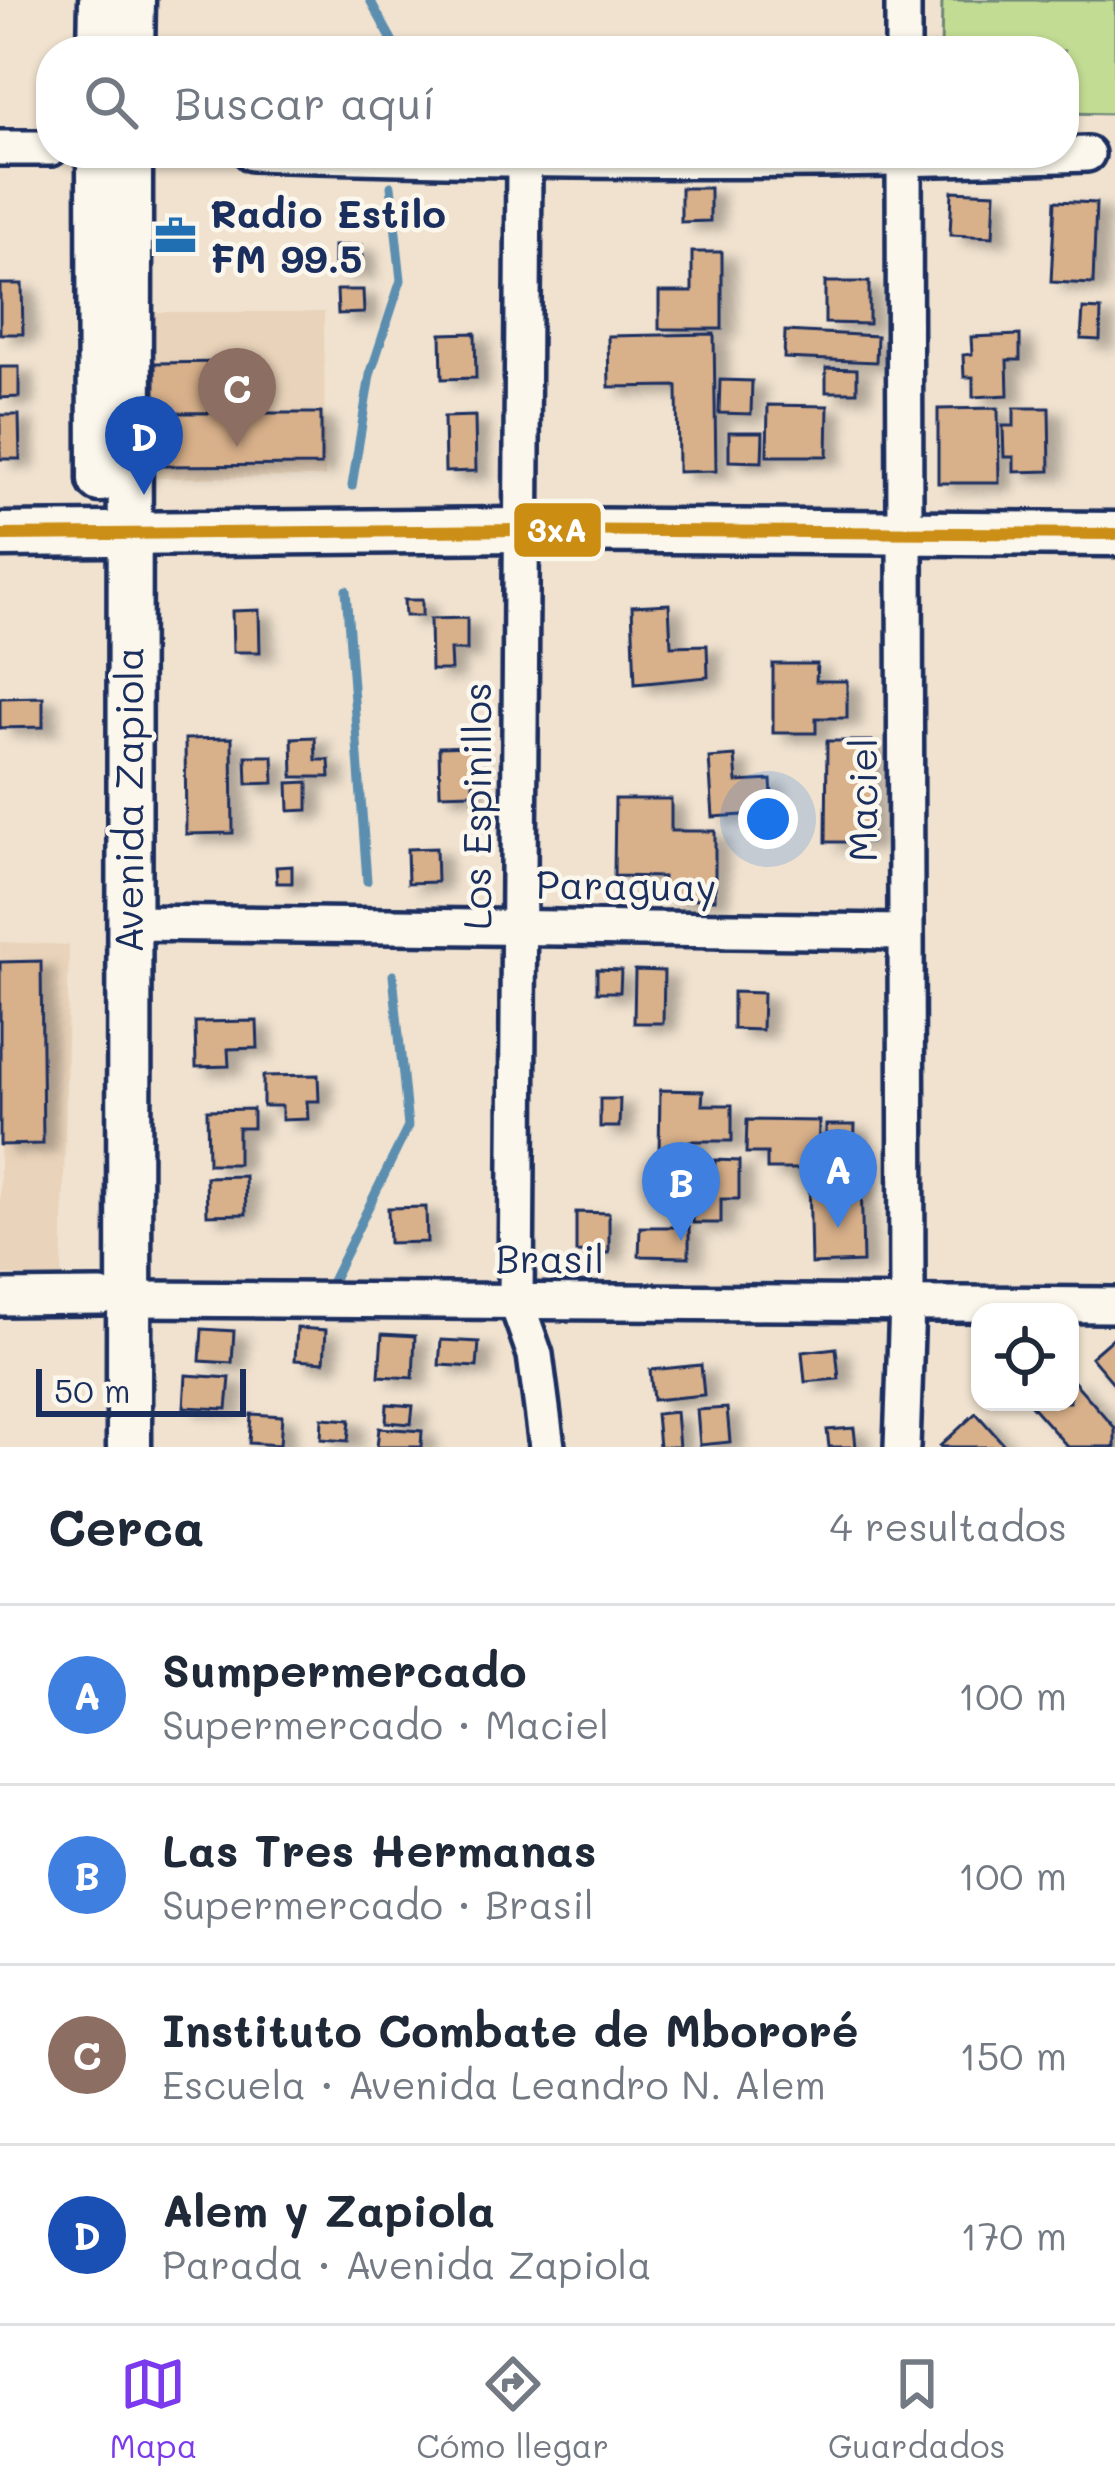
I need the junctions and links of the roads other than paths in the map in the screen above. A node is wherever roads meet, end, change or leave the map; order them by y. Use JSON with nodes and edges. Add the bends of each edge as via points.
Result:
{"nodes":[{"id":1,"x":101,"y":0,"type":"edge"},
{"id":2,"x":133,"y":0,"type":"edge"},
{"id":3,"x":903,"y":0,"type":"edge"},
{"id":4,"x":100,"y":36,"type":"edge"},
{"id":5,"x":132,"y":36,"type":"edge"},
{"id":6,"x":903,"y":36,"type":"edge"},
{"id":7,"x":0,"y":148,"type":"edge"},
{"id":8,"x":36,"y":148,"type":"edge"},
{"id":9,"x":1079,"y":154,"type":"edge"},
{"id":10,"x":1087,"y":154,"type":"dead end"},
{"id":11,"x":100,"y":168,"type":"edge"},
{"id":12,"x":129,"y":168,"type":"edge"},
{"id":13,"x":524,"y":168,"type":"edge"},
{"id":14,"x":904,"y":168,"type":"edge"},
{"id":15,"x":521,"y":530,"type":"junction"},
{"id":16,"x":904,"y":533,"type":"junction"},
{"id":17,"x":1115,"y":533,"type":"edge"},
{"id":18,"x":0,"y":535,"type":"edge"},
{"id":19,"x":115,"y":535,"type":"junction"},
{"id":20,"x":129,"y":923,"type":"junction"},
{"id":21,"x":518,"y":926,"type":"junction"},
{"id":22,"x":905,"y":932,"type":"junction"},
{"id":23,"x":0,"y":1298,"type":"edge"},
{"id":24,"x":114,"y":1298,"type":"junction"},
{"id":25,"x":516,"y":1301,"type":"junction"},
{"id":26,"x":907,"y":1304,"type":"junction"},
{"id":27,"x":1115,"y":1305,"type":"edge"},
{"id":28,"x":101,"y":1447,"type":"edge"},
{"id":29,"x":129,"y":1447,"type":"edge"},
{"id":30,"x":547,"y":1447,"type":"edge"},
{"id":31,"x":902,"y":1447,"type":"edge"}],
"edges":[{"from":1,"to":4,"type":"main road"},
{"from":2,"to":5,"type":"main road"},
{"from":3,"to":6,"type":"street"},
{"from":7,"to":8,"type":"street"},
{"from":9,"to":10,"type":"street"},
{"from":11,"to":19,"type":"main road","name":"Avenida Zapiola"},
{"from":12,"to":19,"type":"main road","name":"Avenida Zapiola"},
{"from":13,"to":15,"type":"street","name":"Los Espinillos"},
{"from":14,"to":16,"type":"street","name":"Maciel"},
{"from":15,"to":16,"type":"main road"},
{"from":15,"to":19,"type":"main road"},
{"from":15,"to":21,"type":"street","name":"Los Espinillos"},
{"from":16,"to":17,"type":"main road"},
{"from":16,"to":22,"type":"street","name":"Maciel"},
{"from":18,"to":19,"type":"main road"},
{"from":19,"to":20,"type":"main road","name":"Avenida Zapiola"},
{"from":19,"to":24,"type":"main road","name":"Avenida Zapiola"},
{"from":20,"to":21,"type":"street","name":"Paraguay"},
{"from":20,"to":24,"type":"main road","name":"Avenida Zapiola"},
{"from":21,"to":22,"type":"street","name":"Paraguay"},
{"from":21,"to":25,"type":"street","name":"Los Espinillos"},
{"from":22,"to":26,"type":"street","name":"Maciel"},
{"from":23,"to":24,"type":"street","name":"Brasil"},
{"from":24,"to":25,"type":"street","name":"Brasil"},
{"from":24,"to":28,"type":"main road","name":"Avenida Zapiola"},
{"from":24,"to":29,"type":"main road","name":"Avenida Zapiola"},
{"from":25,"to":26,"type":"street","name":"Brasil"},
{"from":25,"to":30,"type":"street","name":"Los Espinillos","via":[[535,1354]]},
{"from":26,"to":27,"type":"street","name":"Brasil"},
{"from":26,"to":31,"type":"street","name":"Maciel"}]}
